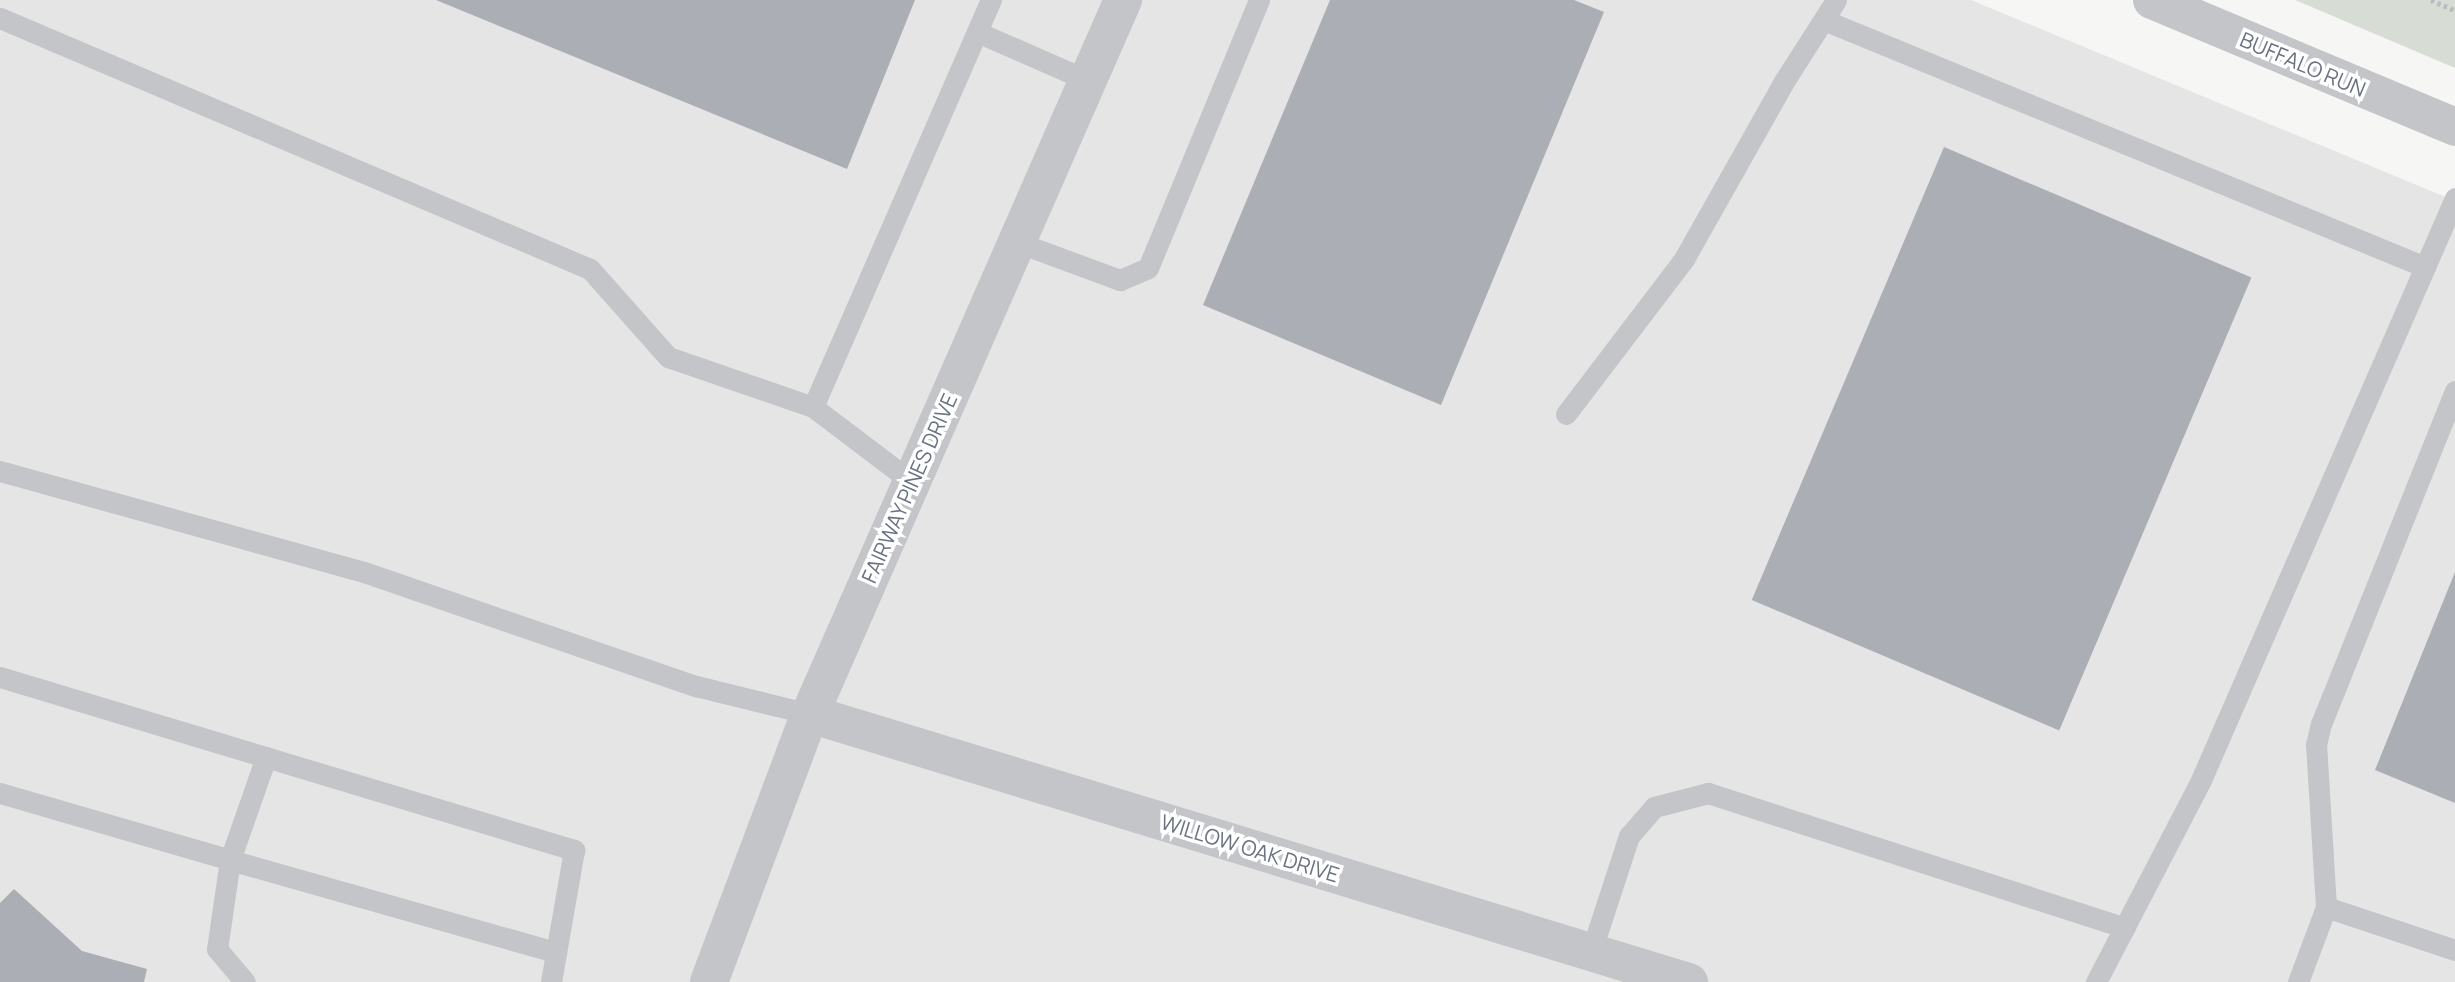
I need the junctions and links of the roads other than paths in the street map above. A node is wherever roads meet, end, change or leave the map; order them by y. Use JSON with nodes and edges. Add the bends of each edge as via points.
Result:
{"nodes":[{"id":1,"x":991,"y":0,"type":"edge"},
{"id":2,"x":1123,"y":0,"type":"edge"},
{"id":3,"x":1259,"y":0,"type":"edge"},
{"id":4,"x":1836,"y":0,"type":"edge"},
{"id":5,"x":2152,"y":0,"type":"edge"},
{"id":6,"x":0,"y":18,"type":"edge"},
{"id":7,"x":1824,"y":20,"type":"junction"},
{"id":8,"x":977,"y":32,"type":"junction"},
{"id":9,"x":1087,"y":80,"type":"junction"},
{"id":10,"x":2455,"y":127,"type":"edge"},
{"id":11,"x":2455,"y":198,"type":"edge"},
{"id":12,"x":1017,"y":242,"type":"junction"},
{"id":13,"x":2425,"y":267,"type":"junction"},
{"id":14,"x":2455,"y":391,"type":"edge"},
{"id":15,"x":813,"y":407,"type":"junction"},
{"id":16,"x":1566,"y":414,"type":"dead end"},
{"id":17,"x":0,"y":471,"type":"edge"},
{"id":18,"x":912,"y":482,"type":"junction"},
{"id":19,"x":0,"y":677,"type":"edge"},
{"id":20,"x":810,"y":714,"type":"junction"},
{"id":21,"x":266,"y":757,"type":"junction"},
{"id":22,"x":0,"y":793,"type":"edge"},
{"id":23,"x":230,"y":860,"type":"junction"},
{"id":24,"x":2326,"y":907,"type":"junction"},
{"id":25,"x":2124,"y":928,"type":"junction"},
{"id":26,"x":2455,"y":950,"type":"edge"},
{"id":27,"x":556,"y":952,"type":"junction"},
{"id":28,"x":1591,"y":952,"type":"junction"},
{"id":29,"x":245,"y":982,"type":"edge"},
{"id":30,"x":551,"y":982,"type":"edge"},
{"id":31,"x":709,"y":982,"type":"edge"},
{"id":32,"x":1689,"y":982,"type":"edge"},
{"id":33,"x":2096,"y":982,"type":"edge"},
{"id":34,"x":2298,"y":982,"type":"edge"}],
"edges":[{"from":1,"to":8,"type":"lane"},
{"from":2,"to":9,"type":"street","name":"FAIRWAY PINES DRIVE"},
{"from":3,"to":12,"type":"lane","via":[[1148,268],[1120,280]]},
{"from":4,"to":7,"type":"lane"},
{"from":5,"to":10,"type":"street","name":"BUFFALO RUN"},
{"from":6,"to":15,"type":"lane","via":[[590,269],[668,357]]},
{"from":7,"to":13,"type":"lane"},
{"from":7,"to":16,"type":"lane","via":[[1684,259]]},
{"from":8,"to":9,"type":"lane"},
{"from":8,"to":15,"type":"lane"},
{"from":9,"to":12,"type":"street","name":"FAIRWAY PINES DRIVE"},
{"from":11,"to":13,"type":"lane"},
{"from":12,"to":18,"type":"street","name":"FAIRWAY PINES DRIVE"},
{"from":13,"to":25,"type":"lane","via":[[2201,780]]},
{"from":14,"to":24,"type":"lane","via":[[2320,724],[2316,745]]},
{"from":15,"to":18,"type":"lane"},
{"from":17,"to":20,"type":"lane","via":[[364,572],[695,686]]},
{"from":18,"to":20,"type":"street","name":"FAIRWAY PINES DRIVE"},
{"from":19,"to":21,"type":"lane"},
{"from":20,"to":28,"type":"street","name":"WILLOW OAK DRIVE"},
{"from":20,"to":31,"type":"street","name":"FAIRWAY PINES DRIVE"},
{"from":21,"to":23,"type":"lane"},
{"from":21,"to":27,"type":"lane","via":[[574,850]]},
{"from":22,"to":23,"type":"lane"},
{"from":23,"to":27,"type":"lane"},
{"from":23,"to":29,"type":"lane","via":[[217,949]]},
{"from":24,"to":26,"type":"lane"},
{"from":24,"to":34,"type":"lane"},
{"from":25,"to":28,"type":"lane","via":[[1708,793],[1654,807],[1629,836]]},
{"from":25,"to":33,"type":"lane"},
{"from":27,"to":30,"type":"lane"},
{"from":28,"to":32,"type":"street","name":"WILLOW OAK DRIVE"}]}
